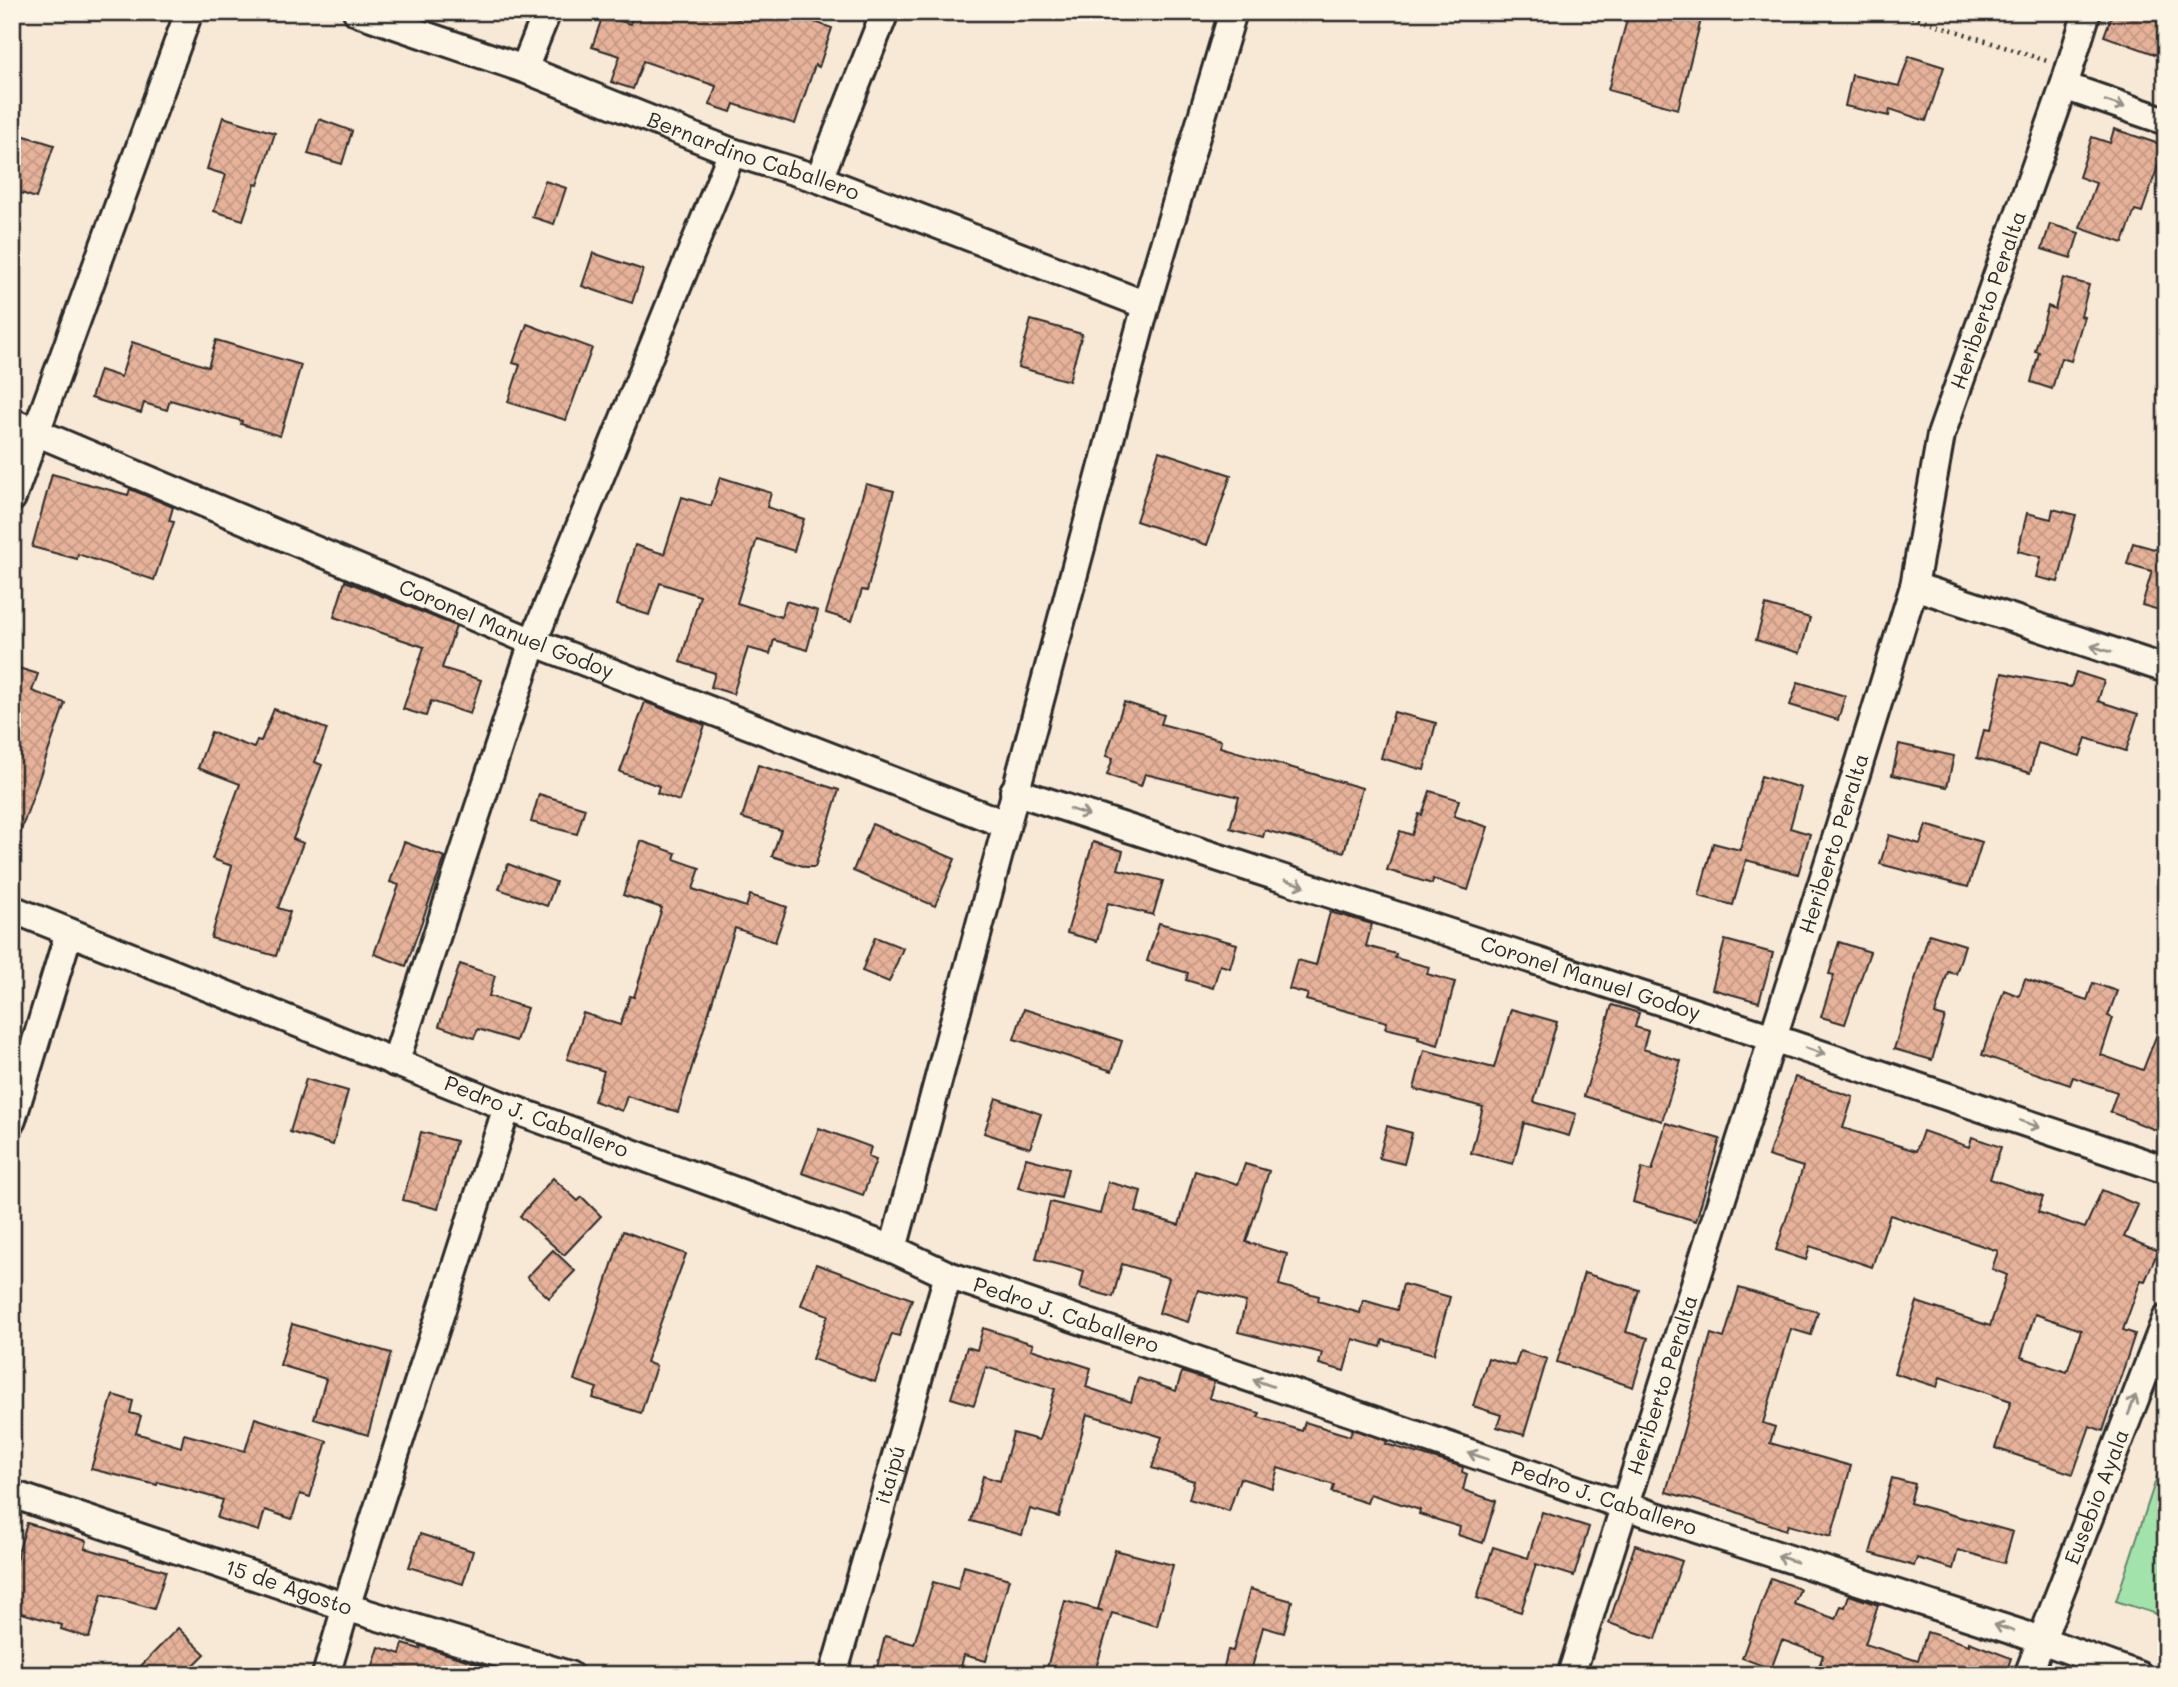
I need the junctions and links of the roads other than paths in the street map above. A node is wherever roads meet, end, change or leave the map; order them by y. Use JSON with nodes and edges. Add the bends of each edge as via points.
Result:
{"nodes":[{"id":1,"x":189,"y":12,"type":"edge"},
{"id":2,"x":357,"y":12,"type":"edge"},
{"id":3,"x":547,"y":12,"type":"edge"},
{"id":4,"x":885,"y":12,"type":"edge"},
{"id":5,"x":1233,"y":12,"type":"edge"},
{"id":6,"x":2087,"y":12,"type":"edge"},
{"id":7,"x":524,"y":69,"type":"junction"},
{"id":8,"x":2067,"y":78,"type":"junction"},
{"id":9,"x":2166,"y":121,"type":"edge"},
{"id":10,"x":732,"y":152,"type":"junction"},
{"id":11,"x":819,"y":179,"type":"junction"},
{"id":12,"x":1146,"y":305,"type":"junction"},
{"id":13,"x":24,"y":427,"type":"edge"},
{"id":14,"x":12,"y":498,"type":"edge"},
{"id":15,"x":1914,"y":586,"type":"junction"},
{"id":16,"x":533,"y":642,"type":"junction"},
{"id":17,"x":2166,"y":669,"type":"edge"},
{"id":18,"x":1014,"y":792,"type":"junction"},
{"id":19,"x":1006,"y":824,"type":"junction"},
{"id":20,"x":15,"y":913,"type":"edge"},
{"id":21,"x":69,"y":932,"type":"junction"},
{"id":22,"x":1773,"y":1038,"type":"junction"},
{"id":23,"x":396,"y":1063,"type":"junction"},
{"id":24,"x":508,"y":1107,"type":"junction"},
{"id":25,"x":12,"y":1120,"type":"edge"},
{"id":26,"x":2166,"y":1170,"type":"edge"},
{"id":27,"x":893,"y":1249,"type":"junction"},
{"id":28,"x":948,"y":1275,"type":"junction"},
{"id":29,"x":2166,"y":1319,"type":"edge"},
{"id":30,"x":12,"y":1494,"type":"edge"},
{"id":31,"x":1625,"y":1506,"type":"junction"},
{"id":32,"x":346,"y":1606,"type":"junction"},
{"id":33,"x":2041,"y":1640,"type":"junction"},
{"id":34,"x":326,"y":1675,"type":"edge"},
{"id":35,"x":569,"y":1675,"type":"edge"},
{"id":36,"x":833,"y":1675,"type":"edge"},
{"id":37,"x":1570,"y":1675,"type":"edge"},
{"id":38,"x":2028,"y":1675,"type":"edge"},
{"id":39,"x":2138,"y":1675,"type":"edge"}],
"edges":[{"from":1,"to":13,"type":"street"},
{"from":2,"to":7,"type":"street","name":"Bernardino Caballero"},
{"from":3,"to":7,"type":"street"},
{"from":4,"to":11,"type":"street"},
{"from":5,"to":12,"type":"street"},
{"from":6,"to":8,"type":"street","name":"Heriberto Peralta"},
{"from":7,"to":10,"type":"street","name":"Bernardino Caballero"},
{"from":8,"to":9,"type":"street","one_way":true},
{"from":8,"to":15,"type":"street","name":"Heriberto Peralta","via":[[1941,435]]},
{"from":10,"to":11,"type":"street","name":"Bernardino Caballero"},
{"from":10,"to":16,"type":"street"},
{"from":11,"to":12,"type":"street","name":"Bernardino Caballero"},
{"from":12,"to":18,"type":"street"},
{"from":13,"to":14,"type":"street"},
{"from":13,"to":16,"type":"street","name":"Coronel Manuel Godoy"},
{"from":17,"to":15,"type":"street","one_way":true},
{"from":15,"to":22,"type":"street","name":"Heriberto Peralta"},
{"from":16,"to":19,"type":"street","name":"Coronel Manuel Godoy"},
{"from":16,"to":23,"type":"street"},
{"from":18,"to":19,"type":"street"},
{"from":18,"to":22,"type":"street","name":"Coronel Manuel Godoy","one_way":true},
{"from":19,"to":27,"type":"street"},
{"from":20,"to":21,"type":"street","name":"Pedro J. Caballero"},
{"from":21,"to":23,"type":"street","name":"Pedro J. Caballero"},
{"from":21,"to":25,"type":"street"},
{"from":22,"to":26,"type":"street","name":"Coronel Manuel Godoy","one_way":true},
{"from":22,"to":31,"type":"street","name":"Heriberto Peralta"},
{"from":23,"to":24,"type":"street","name":"Pedro J. Caballero"},
{"from":24,"to":27,"type":"street","name":"Pedro J. Caballero"},
{"from":24,"to":32,"type":"street"},
{"from":27,"to":28,"type":"street","name":"Pedro J. Caballero"},
{"from":31,"to":28,"type":"street","name":"Pedro J. Caballero","one_way":true},
{"from":28,"to":36,"type":"street","name":"itaipú"},
{"from":33,"to":29,"type":"street","name":"Eusebio Ayala","one_way":true},
{"from":30,"to":32,"type":"street","name":"15 de Agosto"},
{"from":33,"to":31,"type":"street","name":"Pedro J. Caballero","one_way":true},
{"from":31,"to":37,"type":"street","name":"Heriberto Peralta"},
{"from":32,"to":34,"type":"street"},
{"from":32,"to":35,"type":"street","name":"15 de Agosto"},
{"from":33,"to":38,"type":"street","name":"Eusebio Ayala"},
{"from":33,"to":39,"type":"street","name":"Pedro J. Caballero"}]}
